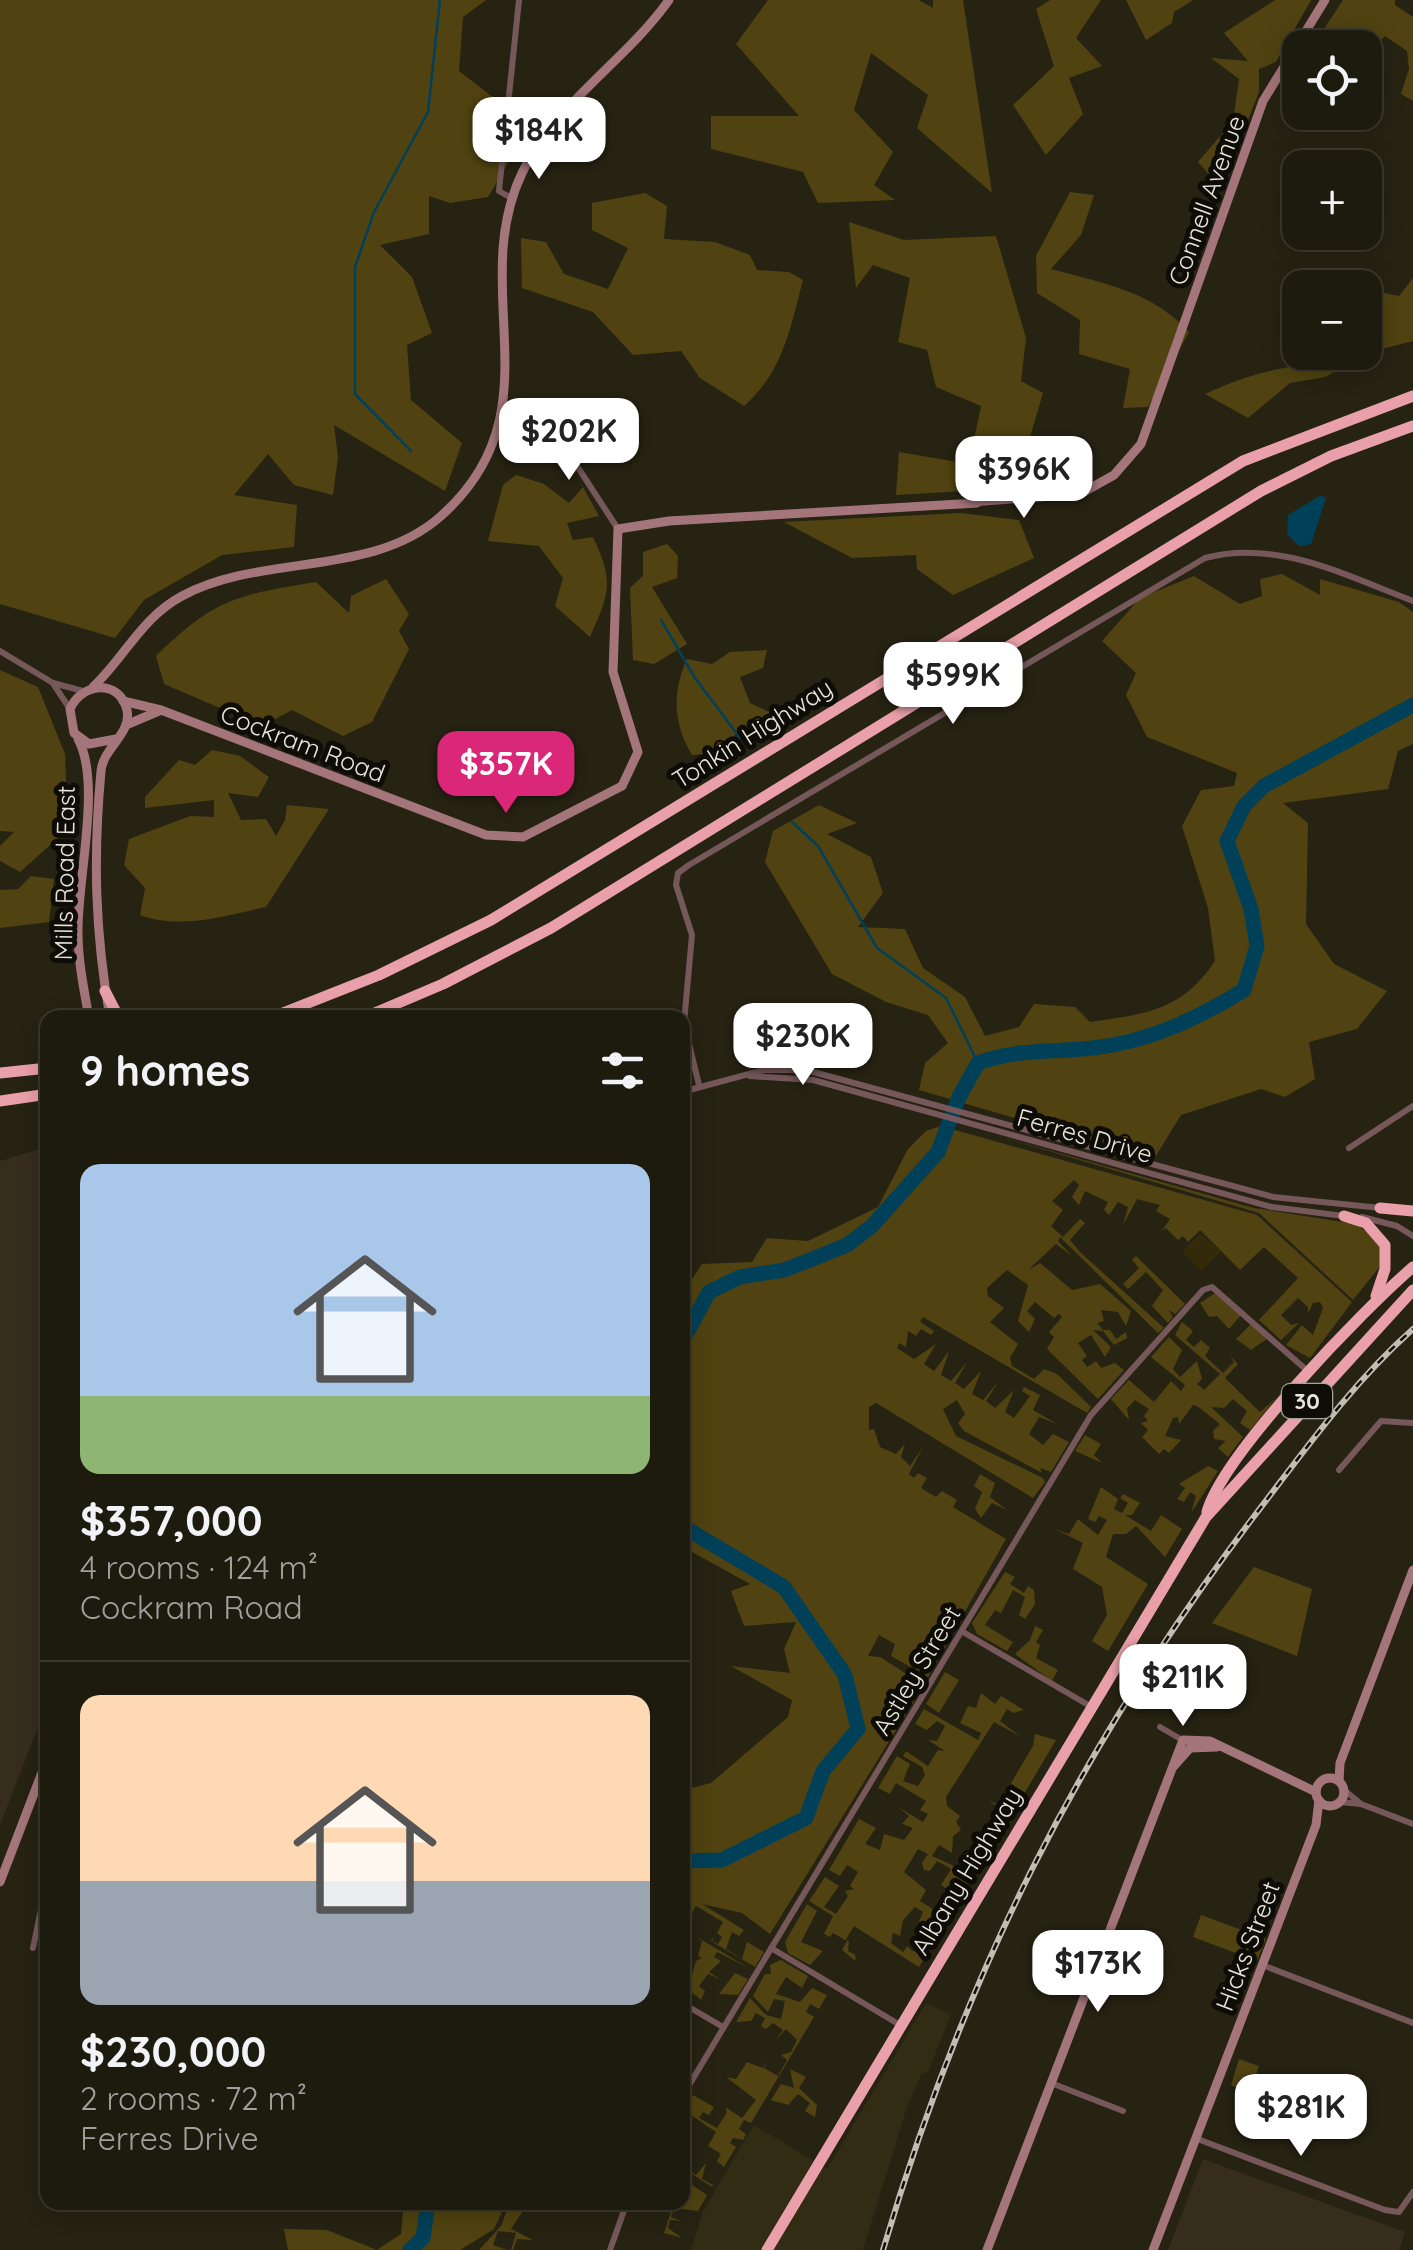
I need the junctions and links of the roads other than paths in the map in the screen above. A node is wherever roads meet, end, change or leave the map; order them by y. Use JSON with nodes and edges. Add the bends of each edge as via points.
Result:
{"nodes":[{"id":1,"x":519,"y":0,"type":"edge"},
{"id":2,"x":669,"y":0,"type":"edge"},
{"id":3,"x":1325,"y":0,"type":"edge"},
{"id":4,"x":512,"y":198,"type":"junction"},
{"id":5,"x":1413,"y":396,"type":"edge"},
{"id":6,"x":549,"y":423,"type":"dead end"},
{"id":7,"x":1413,"y":426,"type":"edge"},
{"id":8,"x":618,"y":529,"type":"junction"},
{"id":9,"x":1413,"y":601,"type":"edge"},
{"id":10,"x":0,"y":651,"type":"edge"},
{"id":11,"x":113,"y":668,"type":"junction"},
{"id":12,"x":53,"y":683,"type":"junction"},
{"id":13,"x":88,"y":689,"type":"junction"},
{"id":14,"x":121,"y":699,"type":"junction"},
{"id":15,"x":70,"y":708,"type":"junction"},
{"id":16,"x":162,"y":710,"type":"junction"},
{"id":17,"x":126,"y":726,"type":"junction"},
{"id":18,"x":74,"y":732,"type":"junction"},
{"id":19,"x":116,"y":739,"type":"junction"},
{"id":20,"x":105,"y":991,"type":"junction"},
{"id":21,"x":88,"y":1010,"type":"edge"},
{"id":22,"x":109,"y":1010,"type":"edge"},
{"id":23,"x":115,"y":1010,"type":"edge"},
{"id":24,"x":291,"y":1010,"type":"edge"},
{"id":25,"x":382,"y":1010,"type":"edge"},
{"id":26,"x":685,"y":1010,"type":"edge"},
{"id":27,"x":690,"y":1048,"type":"edge"},
{"id":28,"x":40,"y":1067,"type":"edge"},
{"id":29,"x":0,"y":1073,"type":"edge"},
{"id":30,"x":744,"y":1075,"type":"junction"},
{"id":31,"x":699,"y":1085,"type":"junction"},
{"id":32,"x":690,"y":1089,"type":"edge"},
{"id":33,"x":40,"y":1095,"type":"edge"},
{"id":34,"x":0,"y":1102,"type":"edge"},
{"id":35,"x":1413,"y":1106,"type":"edge"},
{"id":36,"x":1027,"y":1134,"type":"junction"},
{"id":37,"x":1349,"y":1148,"type":"dead end"},
{"id":38,"x":1380,"y":1208,"type":"joint"},
{"id":39,"x":1413,"y":1214,"type":"edge"},
{"id":40,"x":1344,"y":1216,"type":"junction"},
{"id":41,"x":1413,"y":1236,"type":"edge"},
{"id":42,"x":1413,"y":1268,"type":"edge"},
{"id":43,"x":1413,"y":1290,"type":"edge"},
{"id":44,"x":1368,"y":1308,"type":"junction"},
{"id":45,"x":1310,"y":1374,"type":"junction"},
{"id":46,"x":1413,"y":1423,"type":"edge"},
{"id":47,"x":1339,"y":1470,"type":"dead end"},
{"id":48,"x":1206,"y":1516,"type":"junction"},
{"id":49,"x":1413,"y":1570,"type":"edge"},
{"id":50,"x":963,"y":1632,"type":"junction"},
{"id":51,"x":1090,"y":1706,"type":"junction"},
{"id":52,"x":1160,"y":1726,"type":"dead end"},
{"id":53,"x":1188,"y":1743,"type":"junction"},
{"id":54,"x":1340,"y":1763,"type":"junction"},
{"id":55,"x":40,"y":1778,"type":"edge"},
{"id":56,"x":1325,"y":1779,"type":"junction"},
{"id":57,"x":1298,"y":1780,"type":"junction"},
{"id":58,"x":1341,"y":1785,"type":"junction"},
{"id":59,"x":1318,"y":1796,"type":"junction"},
{"id":60,"x":1337,"y":1803,"type":"junction"},
{"id":61,"x":1361,"y":1804,"type":"junction"},
{"id":62,"x":1413,"y":1824,"type":"edge"},
{"id":63,"x":1316,"y":1825,"type":"junction"},
{"id":64,"x":0,"y":1882,"type":"edge"},
{"id":65,"x":40,"y":1914,"type":"edge"},
{"id":66,"x":33,"y":1948,"type":"dead end"},
{"id":67,"x":772,"y":1948,"type":"junction"},
{"id":68,"x":1260,"y":1965,"type":"junction"},
{"id":69,"x":690,"y":2007,"type":"edge"},
{"id":70,"x":1413,"y":2022,"type":"edge"},
{"id":71,"x":900,"y":2024,"type":"junction"},
{"id":72,"x":722,"y":2028,"type":"junction"},
{"id":73,"x":690,"y":2083,"type":"edge"},
{"id":74,"x":1052,"y":2083,"type":"junction"},
{"id":75,"x":1123,"y":2111,"type":"dead end"},
{"id":76,"x":1195,"y":2138,"type":"junction"},
{"id":77,"x":1413,"y":2192,"type":"edge"},
{"id":78,"x":624,"y":2210,"type":"edge"},
{"id":79,"x":610,"y":2250,"type":"edge"},
{"id":80,"x":767,"y":2250,"type":"edge"},
{"id":81,"x":987,"y":2250,"type":"edge"},
{"id":82,"x":1153,"y":2250,"type":"edge"}],
"edges":[{"from":1,"to":4,"type":"street","via":[[500,191]]},
{"from":2,"to":4,"type":"street","via":[[555,124]]},
{"from":3,"to":8,"type":"street","name":"Connell Avenue","via":[[1263,101],[1146,424],[1114,475],[1066,495]]},
{"from":4,"to":11,"type":"street","via":[[501,245],[507,388],[484,461],[440,517],[398,543],[212,582],[154,615]]},
{"from":5,"to":24,"type":"highway","name":"Tonkin Highway","via":[[1242,461],[491,920]]},
{"from":6,"to":8,"type":"street"},
{"from":7,"to":25,"type":"highway","via":[[1261,491],[551,928]]},
{"from":8,"to":16,"type":"street","name":"Cockram Road","via":[[612,672],[638,752],[622,786],[523,837],[486,835]]},
{"from":9,"to":26,"type":"street","via":[[1276,552],[1239,549],[1204,558],[678,873],[692,935]]},
{"from":10,"to":12,"type":"street"},
{"from":11,"to":13,"type":"street"},
{"from":11,"to":14,"type":"street"},
{"from":12,"to":13,"type":"street"},
{"from":12,"to":15,"type":"street"},
{"from":13,"to":14,"type":"street"},
{"from":13,"to":15,"type":"street"},
{"from":14,"to":16,"type":"street","name":"Cockram Road"},
{"from":14,"to":17,"type":"street"},
{"from":15,"to":18,"type":"street"},
{"from":16,"to":17,"type":"street"},
{"from":17,"to":19,"type":"street"},
{"from":18,"to":19,"type":"street","via":[[89,744]]},
{"from":18,"to":21,"type":"street","name":"Mills Road East","via":[[85,752],[78,932]]},
{"from":19,"to":20,"type":"street","name":"Mills Road East","via":[[102,760],[93,879]]},
{"from":20,"to":22,"type":"street","name":"Mills Road East"},
{"from":20,"to":23,"type":"highway"},
{"from":27,"to":31,"type":"street"},
{"from":28,"to":29,"type":"highway"},
{"from":30,"to":31,"type":"street","name":"Ferres Drive"},
{"from":30,"to":36,"type":"street","name":"Ferres Drive","via":[[803,1078]]},
{"from":30,"to":36,"type":"street","name":"Ferres Drive","via":[[788,1068],[861,1082]]},
{"from":31,"to":32,"type":"street","name":"Ferres Drive"},
{"from":33,"to":34,"type":"highway"},
{"from":35,"to":37,"type":"street"},
{"from":36,"to":38,"type":"street","name":"Ferres Drive","via":[[1273,1197]]},
{"from":36,"to":40,"type":"street","name":"Ferres Drive","via":[[1272,1207]]},
{"from":38,"to":39,"type":"highway"},
{"from":40,"to":41,"type":"street","name":"Ferres Drive","via":[[1371,1218]]},
{"from":40,"to":44,"type":"highway","via":[[1366,1223],[1385,1245],[1382,1286]]},
{"from":42,"to":44,"type":"highway","name":"Albany Highway","number":"30"},
{"from":43,"to":48,"type":"highway","name":"Albany Highway","number":"30"},
{"from":44,"to":45,"type":"highway","name":"Albany Highway","number":"30"},
{"from":45,"to":48,"type":"highway","name":"Albany Highway","number":"30","via":[[1234,1464]]},
{"from":45,"to":50,"type":"street","name":"Astley Street","via":[[1212,1287],[1203,1290],[1091,1415]]},
{"from":46,"to":47,"type":"street","via":[[1381,1421]]},
{"from":48,"to":51,"type":"highway","name":"Albany Highway","number":"30"},
{"from":49,"to":54,"type":"street"},
{"from":50,"to":51,"type":"street"},
{"from":50,"to":67,"type":"street","name":"Astley Street"},
{"from":51,"to":71,"type":"highway","name":"Albany Highway","number":"30"},
{"from":52,"to":53,"type":"street"},
{"from":53,"to":57,"type":"street","via":[[1198,1738]]},
{"from":53,"to":74,"type":"street","via":[[1173,1767]]},
{"from":54,"to":56,"type":"street"},
{"from":54,"to":58,"type":"street"},
{"from":55,"to":64,"type":"street"},
{"from":56,"to":57,"type":"street"},
{"from":56,"to":58,"type":"street"},
{"from":56,"to":59,"type":"street","name":"Hicks Street"},
{"from":57,"to":59,"type":"street"},
{"from":58,"to":60,"type":"street"},
{"from":58,"to":61,"type":"street"},
{"from":59,"to":60,"type":"street"},
{"from":59,"to":63,"type":"street","name":"Hicks Street"},
{"from":60,"to":61,"type":"street"},
{"from":60,"to":63,"type":"street","name":"Hicks Street"},
{"from":61,"to":62,"type":"street"},
{"from":63,"to":68,"type":"street","name":"Hicks Street"},
{"from":65,"to":66,"type":"street"},
{"from":67,"to":71,"type":"street"},
{"from":67,"to":72,"type":"street","name":"Astley Street"},
{"from":68,"to":70,"type":"street"},
{"from":68,"to":76,"type":"street","name":"Hicks Street"},
{"from":69,"to":72,"type":"street"},
{"from":71,"to":80,"type":"highway","name":"Albany Highway","number":"30"},
{"from":72,"to":73,"type":"street","name":"Astley Street"},
{"from":74,"to":75,"type":"street"},
{"from":74,"to":81,"type":"street"},
{"from":76,"to":77,"type":"street","via":[[1399,2212]]},
{"from":76,"to":82,"type":"street","name":"Hicks Street"},
{"from":78,"to":79,"type":"street"}]}
